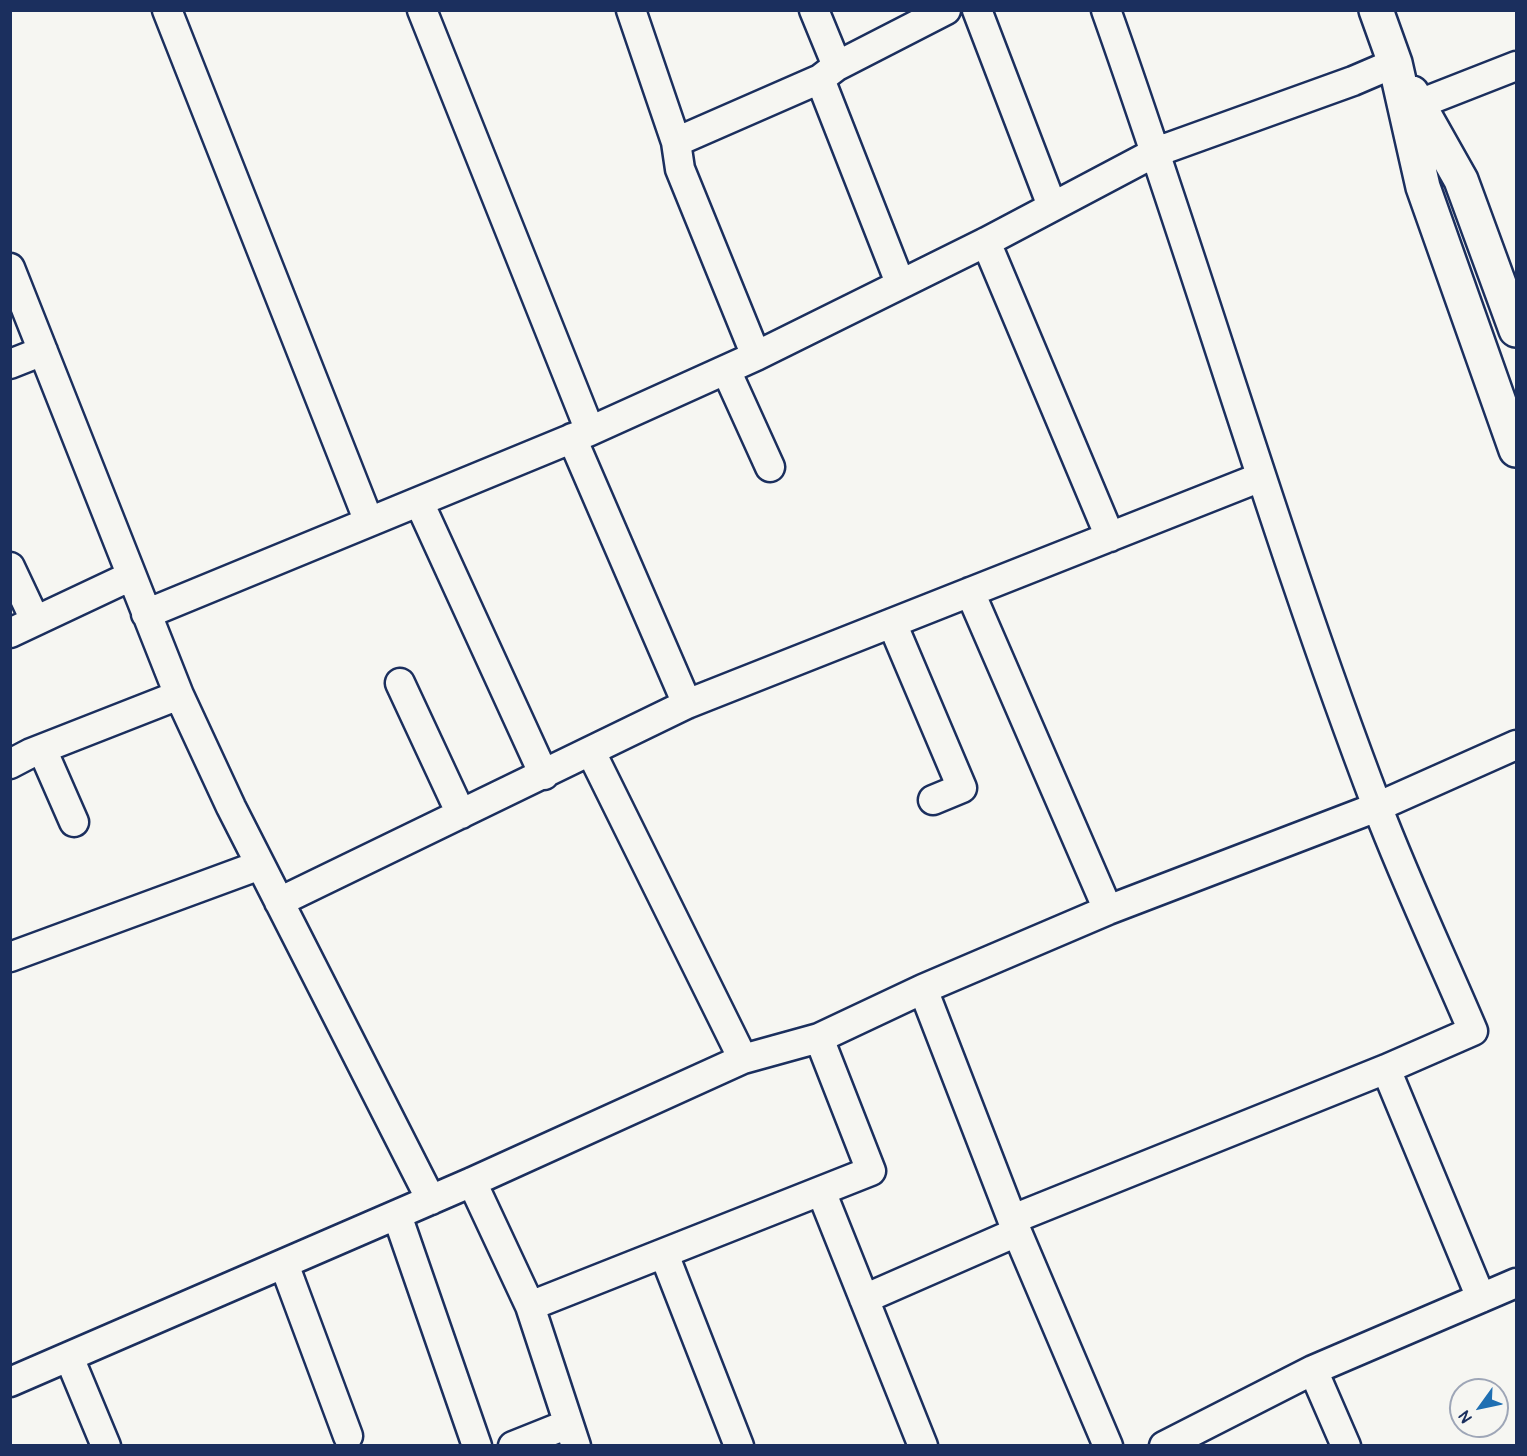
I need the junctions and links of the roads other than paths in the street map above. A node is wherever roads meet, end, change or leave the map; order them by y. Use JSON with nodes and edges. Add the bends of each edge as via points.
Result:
{"nodes":[{"id":1,"x":166,"y":10,"type":"edge"},
{"id":2,"x":422,"y":10,"type":"edge"},
{"id":3,"x":631,"y":10,"type":"edge"},
{"id":4,"x":814,"y":10,"type":"edge"},
{"id":5,"x":977,"y":10,"type":"edge"},
{"id":6,"x":1106,"y":10,"type":"edge"},
{"id":7,"x":1376,"y":10,"type":"edge"},
{"id":8,"x":931,"y":14,"type":"edge"},
{"id":9,"x":1395,"y":63,"type":"junction"},
{"id":10,"x":1516,"y":66,"type":"edge"},
{"id":11,"x":829,"y":73,"type":"junction"},
{"id":12,"x":1419,"y":104,"type":"junction"},
{"id":13,"x":676,"y":142,"type":"junction"},
{"id":14,"x":1156,"y":152,"type":"junction"},
{"id":15,"x":1052,"y":206,"type":"junction"},
{"id":16,"x":986,"y":242,"type":"junction"},
{"id":17,"x":10,"y":268,"type":"edge"},
{"id":18,"x":900,"y":283,"type":"junction"},
{"id":19,"x":1516,"y":330,"type":"edge"},
{"id":20,"x":43,"y":351,"type":"junction"},
{"id":21,"x":756,"y":356,"type":"junction"},
{"id":22,"x":10,"y":364,"type":"edge"},
{"id":23,"x":726,"y":370,"type":"junction"},
{"id":24,"x":581,"y":434,"type":"junction"},
{"id":25,"x":1516,"y":450,"type":"edge"},
{"id":26,"x":770,"y":467,"type":"dead end"},
{"id":27,"x":1261,"y":477,"type":"junction"},
{"id":28,"x":419,"y":502,"type":"junction"},
{"id":29,"x":369,"y":522,"type":"junction"},
{"id":30,"x":1110,"y":537,"type":"junction"},
{"id":31,"x":10,"y":567,"type":"edge"},
{"id":32,"x":131,"y":576,"type":"junction"},
{"id":33,"x":970,"y":592,"type":"junction"},
{"id":34,"x":146,"y":614,"type":"junction"},
{"id":35,"x":892,"y":623,"type":"junction"},
{"id":36,"x":23,"y":626,"type":"edge"},
{"id":37,"x":400,"y":683,"type":"dead end"},
{"id":38,"x":179,"y":695,"type":"junction"},
{"id":39,"x":687,"y":704,"type":"junction"},
{"id":40,"x":1516,"y":745,"type":"edge"},
{"id":41,"x":42,"y":749,"type":"junction"},
{"id":42,"x":591,"y":752,"type":"junction"},
{"id":43,"x":10,"y":764,"type":"edge"},
{"id":44,"x":544,"y":775,"type":"junction"},
{"id":45,"x":933,"y":800,"type":"dead end"},
{"id":46,"x":1377,"y":807,"type":"junction"},
{"id":47,"x":461,"y":814,"type":"junction"},
{"id":48,"x":74,"y":822,"type":"dead end"},
{"id":49,"x":260,"y":865,"type":"junction"},
{"id":50,"x":279,"y":902,"type":"junction"},
{"id":51,"x":1108,"y":910,"type":"junction"},
{"id":52,"x":10,"y":957,"type":"edge"},
{"id":53,"x":923,"y":989,"type":"junction"},
{"id":54,"x":819,"y":1038,"type":"junction"},
{"id":55,"x":743,"y":1059,"type":"junction"},
{"id":56,"x":1386,"y":1070,"type":"junction"},
{"id":57,"x":472,"y":1182,"type":"junction"},
{"id":58,"x":821,"y":1191,"type":"junction"},
{"id":59,"x":431,"y":1200,"type":"junction"},
{"id":60,"x":397,"y":1215,"type":"junction"},
{"id":61,"x":1015,"y":1226,"type":"junction"},
{"id":62,"x":664,"y":1254,"type":"junction"},
{"id":63,"x":284,"y":1264,"type":"junction"},
{"id":64,"x":1516,"y":1283,"type":"edge"},
{"id":65,"x":1481,"y":1298,"type":"junction"},
{"id":66,"x":864,"y":1299,"type":"junction"},
{"id":67,"x":530,"y":1306,"type":"junction"},
{"id":68,"x":69,"y":1357,"type":"junction"},
{"id":69,"x":1313,"y":1370,"type":"junction"},
{"id":70,"x":10,"y":1382,"type":"edge"},
{"id":71,"x":572,"y":1435,"type":"edge"},
{"id":72,"x":348,"y":1436,"type":"dead end"},
{"id":73,"x":106,"y":1446,"type":"edge"},
{"id":74,"x":477,"y":1446,"type":"edge"},
{"id":75,"x":513,"y":1446,"type":"edge"},
{"id":76,"x":739,"y":1446,"type":"edge"},
{"id":77,"x":923,"y":1446,"type":"edge"},
{"id":78,"x":1108,"y":1446,"type":"edge"},
{"id":79,"x":1164,"y":1446,"type":"edge"},
{"id":80,"x":1346,"y":1446,"type":"edge"}],
"edges":[{"from":1,"to":29,"type":"street"},
{"from":2,"to":24,"type":"street"},
{"from":3,"to":13,"type":"street"},
{"from":4,"to":11,"type":"street"},
{"from":5,"to":15,"type":"street"},
{"from":6,"to":14,"type":"street"},
{"from":7,"to":9,"type":"street"},
{"from":8,"to":11,"type":"street"},
{"from":9,"to":12,"type":"street"},
{"from":9,"to":14,"type":"street"},
{"from":9,"to":25,"type":"street","via":[[1423,187]]},
{"from":10,"to":12,"type":"street"},
{"from":11,"to":13,"type":"street"},
{"from":11,"to":18,"type":"street"},
{"from":12,"to":19,"type":"street","via":[[1461,180]]},
{"from":13,"to":21,"type":"street","via":[[680,169]]},
{"from":14,"to":15,"type":"street"},
{"from":14,"to":27,"type":"street"},
{"from":15,"to":16,"type":"street"},
{"from":16,"to":18,"type":"street"},
{"from":16,"to":30,"type":"street"},
{"from":17,"to":20,"type":"street"},
{"from":18,"to":21,"type":"street"},
{"from":20,"to":22,"type":"street"},
{"from":20,"to":32,"type":"street"},
{"from":21,"to":23,"type":"street"},
{"from":23,"to":24,"type":"street"},
{"from":23,"to":26,"type":"street"},
{"from":24,"to":28,"type":"street"},
{"from":24,"to":39,"type":"street"},
{"from":27,"to":30,"type":"street"},
{"from":27,"to":46,"type":"street"},
{"from":28,"to":29,"type":"street"},
{"from":28,"to":44,"type":"street"},
{"from":29,"to":34,"type":"street"},
{"from":30,"to":33,"type":"street"},
{"from":31,"to":36,"type":"street"},
{"from":32,"to":34,"type":"street"},
{"from":32,"to":36,"type":"street"},
{"from":33,"to":35,"type":"street"},
{"from":33,"to":51,"type":"street"},
{"from":34,"to":38,"type":"street"},
{"from":35,"to":39,"type":"street"},
{"from":35,"to":45,"type":"street","via":[[962,788]]},
{"from":37,"to":47,"type":"street"},
{"from":38,"to":41,"type":"street"},
{"from":38,"to":49,"type":"street"},
{"from":39,"to":42,"type":"street"},
{"from":40,"to":46,"type":"street"},
{"from":41,"to":43,"type":"street"},
{"from":41,"to":48,"type":"street"},
{"from":42,"to":44,"type":"street"},
{"from":42,"to":55,"type":"street"},
{"from":44,"to":47,"type":"street"},
{"from":46,"to":51,"type":"street"},
{"from":46,"to":56,"type":"street","via":[[1473,1031]]},
{"from":47,"to":50,"type":"street"},
{"from":49,"to":50,"type":"street"},
{"from":49,"to":52,"type":"street"},
{"from":50,"to":59,"type":"street"},
{"from":51,"to":53,"type":"street"},
{"from":53,"to":54,"type":"street"},
{"from":53,"to":61,"type":"street"},
{"from":54,"to":55,"type":"street"},
{"from":54,"to":58,"type":"street","via":[[871,1171]]},
{"from":55,"to":57,"type":"street"},
{"from":56,"to":61,"type":"street"},
{"from":56,"to":65,"type":"street"},
{"from":57,"to":59,"type":"street"},
{"from":57,"to":67,"type":"street"},
{"from":58,"to":62,"type":"street"},
{"from":58,"to":66,"type":"street"},
{"from":59,"to":60,"type":"street"},
{"from":60,"to":63,"type":"street"},
{"from":60,"to":74,"type":"street"},
{"from":61,"to":66,"type":"street"},
{"from":61,"to":78,"type":"street"},
{"from":62,"to":67,"type":"street"},
{"from":62,"to":76,"type":"street"},
{"from":63,"to":68,"type":"street"},
{"from":63,"to":72,"type":"street"},
{"from":64,"to":65,"type":"street"},
{"from":65,"to":69,"type":"street"},
{"from":66,"to":77,"type":"street"},
{"from":67,"to":71,"type":"street"},
{"from":68,"to":70,"type":"street"},
{"from":68,"to":73,"type":"street"},
{"from":69,"to":79,"type":"street"},
{"from":69,"to":80,"type":"street"},
{"from":71,"to":75,"type":"street"}]}
